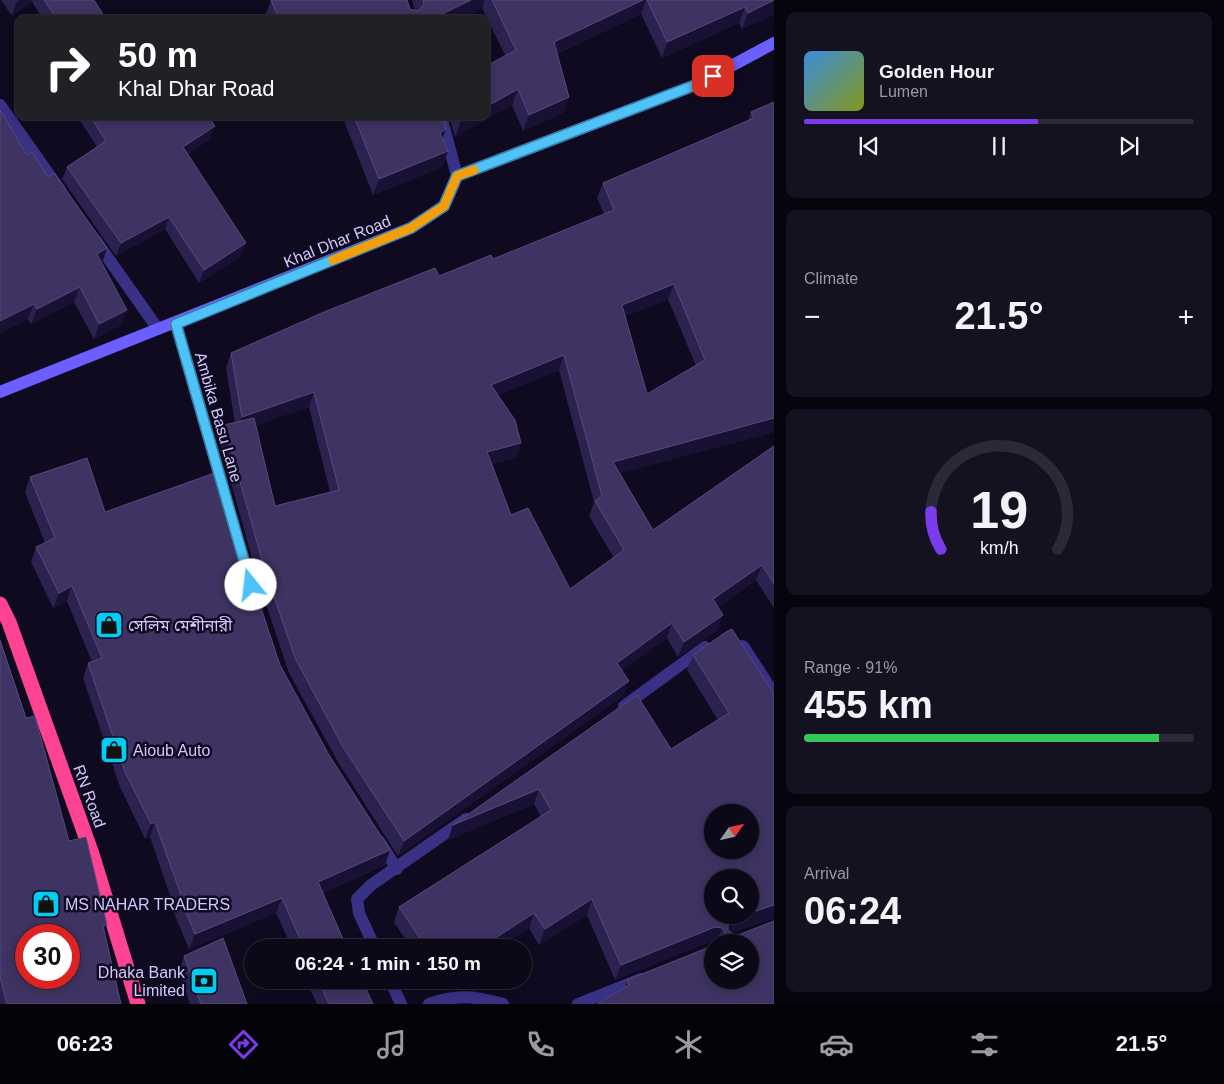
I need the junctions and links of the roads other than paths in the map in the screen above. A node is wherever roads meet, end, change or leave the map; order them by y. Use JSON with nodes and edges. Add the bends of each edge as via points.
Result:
{"nodes":[{"id":1,"x":774,"y":43,"type":"edge"},
{"id":2,"x":0,"y":105,"type":"edge"},
{"id":3,"x":442,"y":120,"type":"edge"},
{"id":4,"x":457,"y":176,"type":"junction"},
{"id":5,"x":68,"y":201,"type":"edge"},
{"id":6,"x":90,"y":233,"type":"edge"},
{"id":7,"x":176,"y":324,"type":"junction"},
{"id":8,"x":158,"y":329,"type":"junction"},
{"id":9,"x":0,"y":392,"type":"edge"},
{"id":10,"x":226,"y":501,"type":"edge"},
{"id":11,"x":0,"y":604,"type":"edge"},
{"id":12,"x":738,"y":639,"type":"edge"},
{"id":13,"x":716,"y":640,"type":"edge"},
{"id":14,"x":774,"y":694,"type":"edge"},
{"id":15,"x":612,"y":714,"type":"edge"},
{"id":16,"x":477,"y":811,"type":"edge"},
{"id":17,"x":372,"y":829,"type":"edge"},
{"id":18,"x":397,"y":869,"type":"junction"},
{"id":19,"x":371,"y":939,"type":"edge"},
{"id":20,"x":650,"y":975,"type":"edge"},
{"id":21,"x":394,"y":989,"type":"edge"},
{"id":22,"x":138,"y":1004,"type":"edge"},
{"id":23,"x":401,"y":1004,"type":"edge"},
{"id":24,"x":429,"y":1004,"type":"edge"},
{"id":25,"x":503,"y":1004,"type":"edge"},
{"id":26,"x":578,"y":1004,"type":"edge"}],
"edges":[{"from":1,"to":4,"type":"street","via":[[698,84]]},
{"from":2,"to":5,"type":"street"},
{"from":3,"to":4,"type":"street"},
{"from":4,"to":7,"type":"street","name":"Khal Dhar Road","via":[[444,206],[411,228]]},
{"from":6,"to":8,"type":"street"},
{"from":7,"to":8,"type":"street","name":"Khal Dhar Road"},
{"from":7,"to":10,"type":"street","name":"Ambika Basu Lane"},
{"from":8,"to":9,"type":"street","name":"Khal Dhar Road"},
{"from":11,"to":22,"type":"highway","name":"RN Road","via":[[92,854]]},
{"from":12,"to":14,"type":"street"},
{"from":13,"to":15,"type":"street"},
{"from":16,"to":18,"type":"street"},
{"from":17,"to":18,"type":"street"},
{"from":18,"to":19,"type":"street","via":[[357,899],[359,913]]},
{"from":20,"to":26,"type":"street"},
{"from":21,"to":23,"type":"street"},
{"from":24,"to":25,"type":"street","via":[[477,996]]}]}
